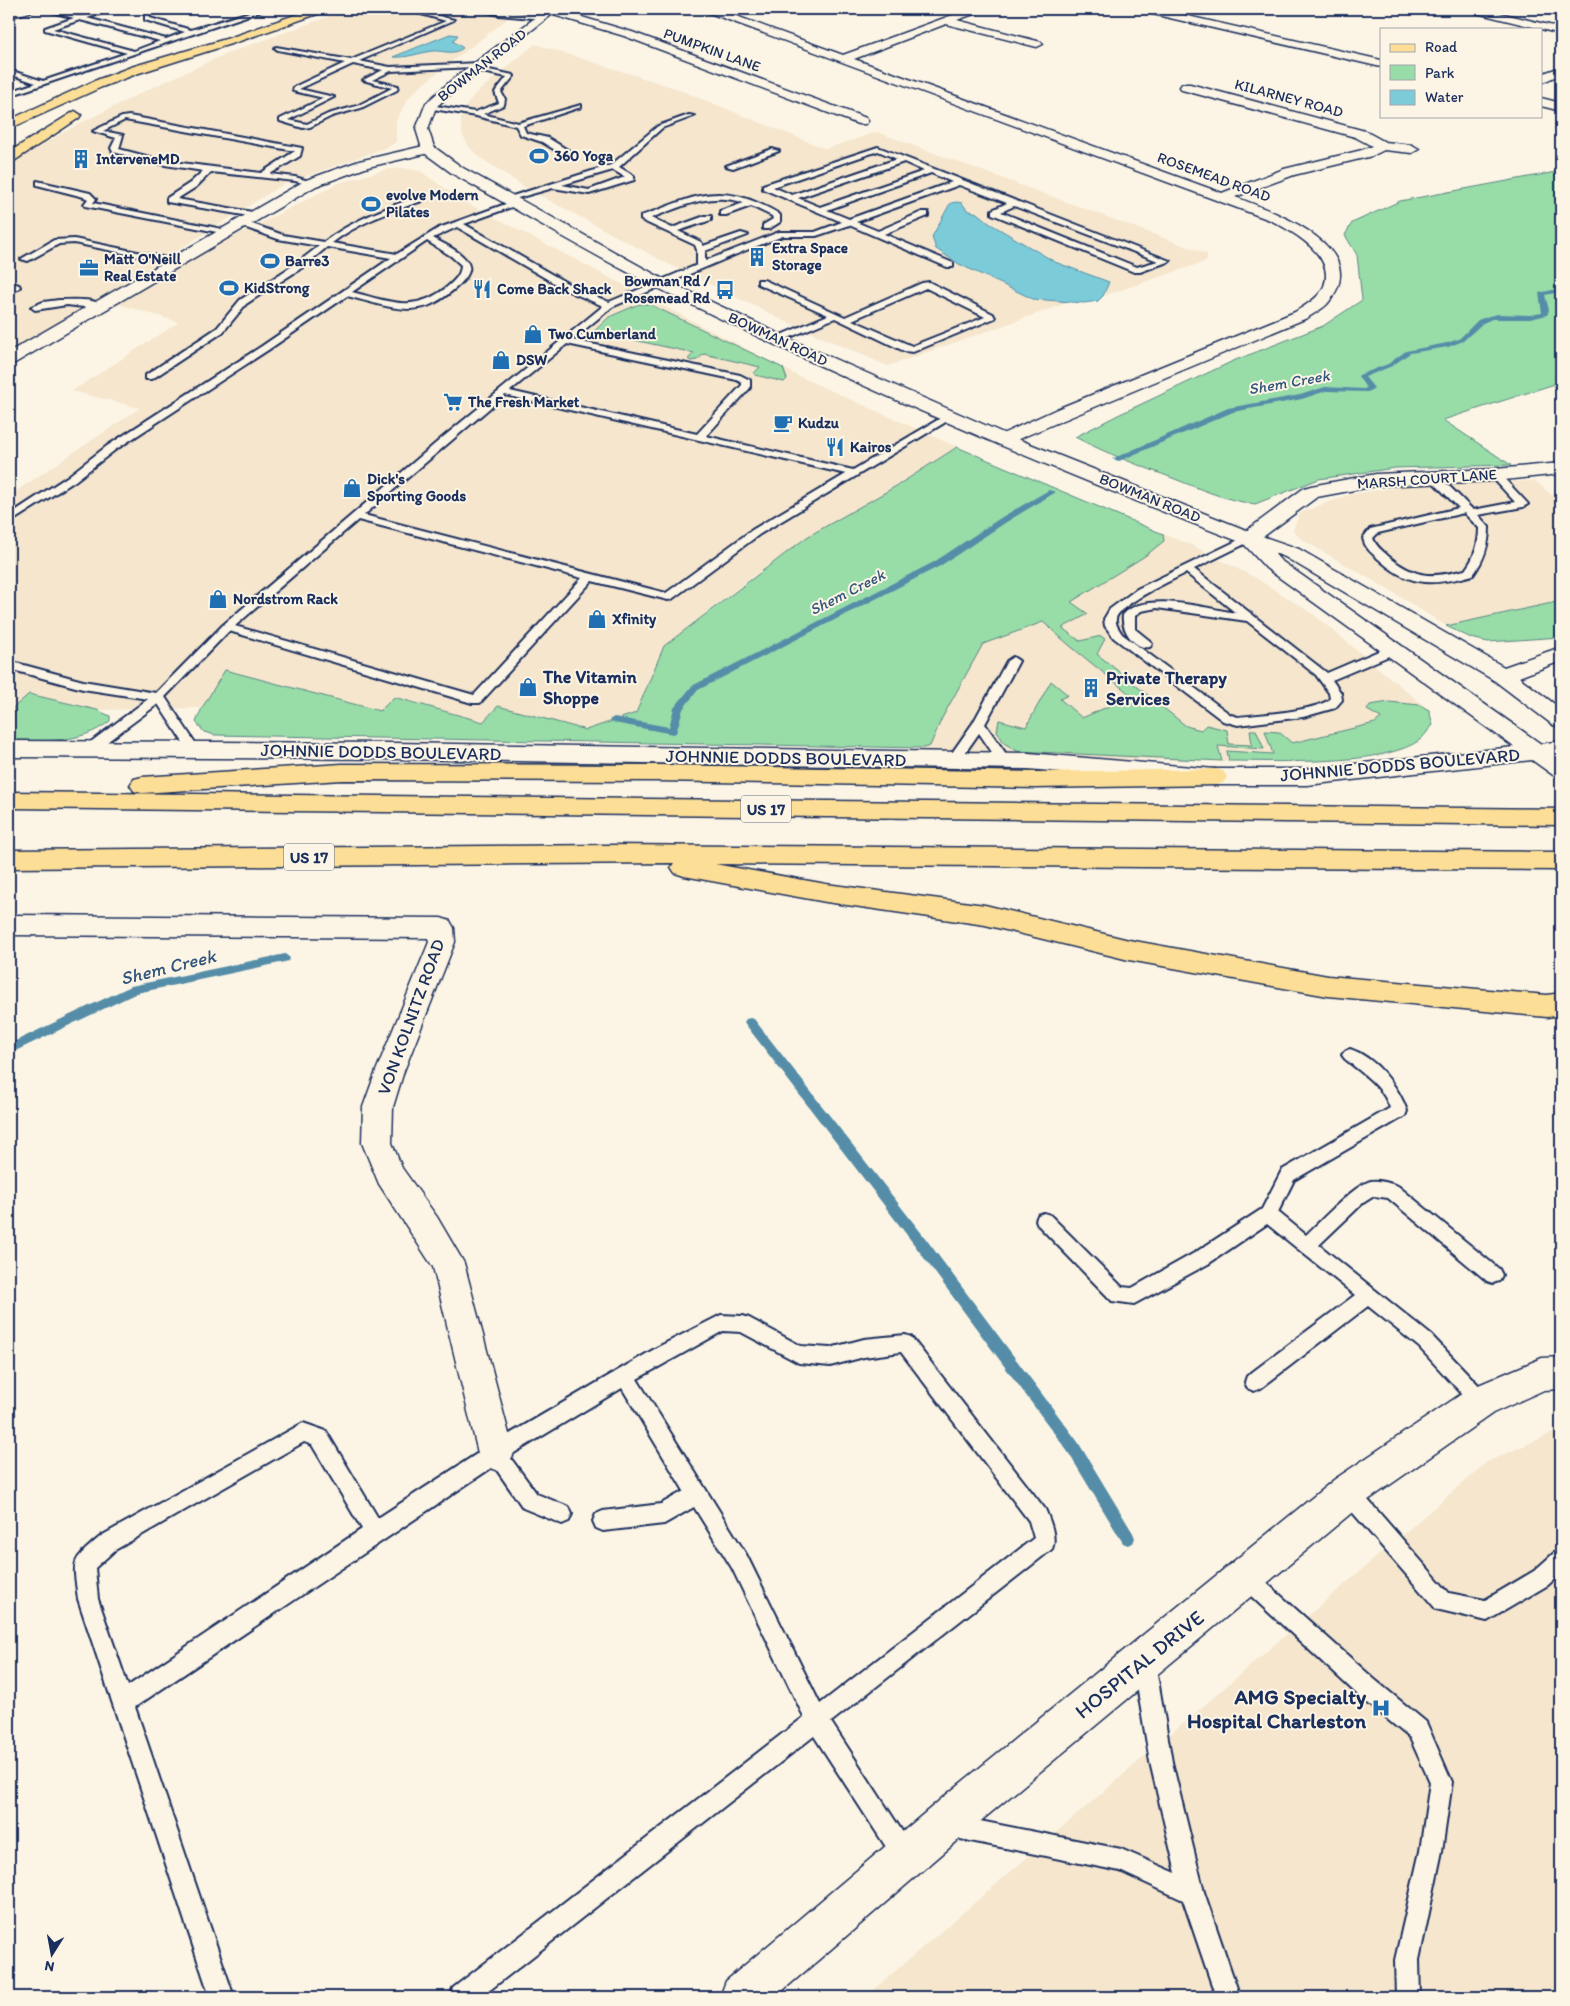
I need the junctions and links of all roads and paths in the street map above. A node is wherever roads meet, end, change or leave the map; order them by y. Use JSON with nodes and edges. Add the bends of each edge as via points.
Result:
{"nodes":[{"id":1,"x":29,"y":9,"type":"edge"},
{"id":2,"x":46,"y":9,"type":"edge"},
{"id":3,"x":111,"y":9,"type":"edge"},
{"id":4,"x":322,"y":9,"type":"edge"},
{"id":5,"x":407,"y":9,"type":"edge"},
{"id":6,"x":480,"y":9,"type":"edge"},
{"id":7,"x":708,"y":9,"type":"edge"},
{"id":8,"x":978,"y":9,"type":"edge"},
{"id":9,"x":1144,"y":9,"type":"edge"},
{"id":10,"x":1472,"y":9,"type":"edge"},
{"id":11,"x":258,"y":11,"type":"dead end"},
{"id":12,"x":751,"y":11,"type":"dead end"},
{"id":13,"x":550,"y":12,"type":"edge"},
{"id":14,"x":9,"y":15,"type":"edge"},
{"id":15,"x":147,"y":16,"type":"dead end"},
{"id":16,"x":728,"y":17,"type":"junction"},
{"id":17,"x":80,"y":18,"type":"junction"},
{"id":18,"x":946,"y":21,"type":"junction"},
{"id":19,"x":1561,"y":31,"type":"edge"},
{"id":20,"x":191,"y":32,"type":"junction"},
{"id":21,"x":234,"y":40,"type":"junction"},
{"id":22,"x":166,"y":41,"type":"junction"},
{"id":23,"x":1037,"y":44,"type":"dead end"},
{"id":24,"x":278,"y":48,"type":"dead end"},
{"id":25,"x":134,"y":53,"type":"junction"},
{"id":26,"x":842,"y":59,"type":"junction"},
{"id":27,"x":352,"y":63,"type":"junction"},
{"id":28,"x":1380,"y":64,"type":"edge"},
{"id":29,"x":475,"y":68,"type":"junction"},
{"id":30,"x":390,"y":69,"type":"junction"},
{"id":31,"x":1561,"y":70,"type":"edge"},
{"id":32,"x":9,"y":72,"type":"edge"},
{"id":33,"x":164,"y":74,"type":"dead end"},
{"id":34,"x":1542,"y":80,"type":"edge"},
{"id":35,"x":43,"y":83,"type":"junction"},
{"id":36,"x":1186,"y":87,"type":"dead end"},
{"id":37,"x":9,"y":94,"type":"edge"},
{"id":38,"x":1542,"y":102,"type":"edge"},
{"id":39,"x":579,"y":106,"type":"dead end"},
{"id":40,"x":429,"y":107,"type":"junction"},
{"id":41,"x":1561,"y":107,"type":"edge"},
{"id":42,"x":476,"y":114,"type":"junction"},
{"id":43,"x":691,"y":116,"type":"dead end"},
{"id":44,"x":862,"y":121,"type":"dead end"},
{"id":45,"x":9,"y":125,"type":"edge"},
{"id":46,"x":518,"y":126,"type":"junction"},
{"id":47,"x":1382,"y":146,"type":"junction"},
{"id":48,"x":9,"y":149,"type":"edge"},
{"id":49,"x":428,"y":149,"type":"junction"},
{"id":50,"x":1412,"y":149,"type":"dead end"},
{"id":51,"x":775,"y":151,"type":"dead end"},
{"id":52,"x":571,"y":156,"type":"dead end"},
{"id":53,"x":9,"y":158,"type":"edge"},
{"id":54,"x":904,"y":160,"type":"junction"},
{"id":55,"x":730,"y":166,"type":"dead end"},
{"id":56,"x":614,"y":167,"type":"junction"},
{"id":57,"x":209,"y":170,"type":"junction"},
{"id":58,"x":930,"y":171,"type":"junction"},
{"id":59,"x":262,"y":176,"type":"junction"},
{"id":60,"x":959,"y":182,"type":"junction"},
{"id":61,"x":40,"y":183,"type":"dead end"},
{"id":62,"x":311,"y":183,"type":"junction"},
{"id":63,"x":552,"y":185,"type":"junction"},
{"id":64,"x":1223,"y":197,"type":"junction"},
{"id":65,"x":791,"y":198,"type":"junction"},
{"id":66,"x":419,"y":199,"type":"dead end"},
{"id":67,"x":510,"y":201,"type":"junction"},
{"id":68,"x":751,"y":203,"type":"junction"},
{"id":69,"x":1014,"y":203,"type":"junction"},
{"id":70,"x":819,"y":210,"type":"junction"},
{"id":71,"x":723,"y":213,"type":"dead end"},
{"id":72,"x":925,"y":214,"type":"dead end"},
{"id":73,"x":255,"y":215,"type":"junction"},
{"id":74,"x":708,"y":218,"type":"dead end"},
{"id":75,"x":241,"y":223,"type":"junction"},
{"id":76,"x":848,"y":223,"type":"junction"},
{"id":77,"x":458,"y":224,"type":"junction"},
{"id":78,"x":766,"y":227,"type":"dead end"},
{"id":79,"x":672,"y":231,"type":"junction"},
{"id":80,"x":227,"y":232,"type":"junction"},
{"id":81,"x":744,"y":234,"type":"dead end"},
{"id":82,"x":876,"y":235,"type":"junction"},
{"id":83,"x":427,"y":238,"type":"junction"},
{"id":84,"x":326,"y":244,"type":"junction"},
{"id":85,"x":701,"y":250,"type":"junction"},
{"id":86,"x":398,"y":257,"type":"junction"},
{"id":87,"x":25,"y":259,"type":"dead end"},
{"id":88,"x":176,"y":262,"type":"junction"},
{"id":89,"x":950,"y":265,"type":"dead end"},
{"id":90,"x":701,"y":266,"type":"junction"},
{"id":91,"x":760,"y":282,"type":"dead end"},
{"id":92,"x":660,"y":284,"type":"junction"},
{"id":93,"x":346,"y":293,"type":"junction"},
{"id":94,"x":609,"y":305,"type":"junction"},
{"id":95,"x":100,"y":306,"type":"junction"},
{"id":96,"x":35,"y":307,"type":"dead end"},
{"id":97,"x":835,"y":315,"type":"junction"},
{"id":98,"x":845,"y":320,"type":"junction"},
{"id":99,"x":779,"y":340,"type":"junction"},
{"id":100,"x":565,"y":341,"type":"junction"},
{"id":101,"x":10,"y":358,"type":"edge"},
{"id":102,"x":149,"y":377,"type":"dead end"},
{"id":103,"x":504,"y":392,"type":"junction"},
{"id":104,"x":949,"y":417,"type":"junction"},
{"id":105,"x":700,"y":437,"type":"junction"},
{"id":106,"x":1004,"y":440,"type":"junction"},
{"id":107,"x":1561,"y":468,"type":"edge"},
{"id":108,"x":854,"y":473,"type":"junction"},
{"id":109,"x":1495,"y":475,"type":"junction"},
{"id":110,"x":1433,"y":476,"type":"junction"},
{"id":111,"x":1468,"y":511,"type":"junction"},
{"id":112,"x":356,"y":516,"type":"junction"},
{"id":113,"x":9,"y":520,"type":"edge"},
{"id":114,"x":1249,"y":538,"type":"junction"},
{"id":115,"x":1188,"y":569,"type":"junction"},
{"id":116,"x":589,"y":577,"type":"junction"},
{"id":117,"x":1251,"y":618,"type":"junction"},
{"id":118,"x":227,"y":627,"type":"junction"},
{"id":119,"x":1392,"y":650,"type":"junction"},
{"id":120,"x":1561,"y":654,"type":"edge"},
{"id":121,"x":1013,"y":661,"type":"dead end"},
{"id":122,"x":9,"y":665,"type":"edge"},
{"id":123,"x":1503,"y":676,"type":"junction"},
{"id":124,"x":1325,"y":678,"type":"junction"},
{"id":125,"x":159,"y":697,"type":"junction"},
{"id":126,"x":1247,"y":720,"type":"junction"},
{"id":127,"x":1561,"y":720,"type":"edge"},
{"id":128,"x":979,"y":724,"type":"junction"},
{"id":129,"x":9,"y":749,"type":"edge"},
{"id":130,"x":1561,"y":749,"type":"edge"},
{"id":131,"x":88,"y":750,"type":"junction"},
{"id":132,"x":194,"y":750,"type":"junction"},
{"id":133,"x":1537,"y":752,"type":"junction"},
{"id":134,"x":953,"y":760,"type":"junction"},
{"id":135,"x":1005,"y":761,"type":"junction"},
{"id":136,"x":1561,"y":769,"type":"edge"},
{"id":137,"x":1215,"y":777,"type":"junction"},
{"id":138,"x":9,"y":794,"type":"edge"},
{"id":139,"x":9,"y":800,"type":"edge"},
{"id":140,"x":1561,"y":818,"type":"edge"},
{"id":141,"x":609,"y":854,"type":"junction"},
{"id":142,"x":9,"y":859,"type":"edge"},
{"id":143,"x":1561,"y":861,"type":"edge"},
{"id":144,"x":9,"y":925,"type":"edge"},
{"id":145,"x":1561,"y":1004,"type":"edge"},
{"id":146,"x":1350,"y":1055,"type":"dead end"},
{"id":147,"x":1268,"y":1214,"type":"junction"},
{"id":148,"x":1044,"y":1220,"type":"dead end"},
{"id":149,"x":1307,"y":1245,"type":"junction"},
{"id":150,"x":1493,"y":1275,"type":"dead end"},
{"id":151,"x":1369,"y":1296,"type":"junction"},
{"id":152,"x":1561,"y":1373,"type":"edge"},
{"id":153,"x":625,"y":1377,"type":"junction"},
{"id":154,"x":1254,"y":1382,"type":"dead end"},
{"id":155,"x":1481,"y":1401,"type":"junction"},
{"id":156,"x":496,"y":1453,"type":"junction"},
{"id":157,"x":1348,"y":1492,"type":"junction"},
{"id":158,"x":697,"y":1494,"type":"junction"},
{"id":159,"x":562,"y":1514,"type":"dead end"},
{"id":160,"x":603,"y":1521,"type":"dead end"},
{"id":161,"x":375,"y":1532,"type":"junction"},
{"id":162,"x":1561,"y":1560,"type":"edge"},
{"id":163,"x":1245,"y":1577,"type":"junction"},
{"id":164,"x":1144,"y":1660,"type":"junction"},
{"id":165,"x":122,"y":1703,"type":"junction"},
{"id":166,"x":817,"y":1720,"type":"junction"},
{"id":167,"x":944,"y":1825,"type":"junction"},
{"id":168,"x":905,"y":1858,"type":"junction"},
{"id":169,"x":1192,"y":1892,"type":"junction"},
{"id":170,"x":222,"y":1997,"type":"edge"},
{"id":171,"x":462,"y":1997,"type":"edge"},
{"id":172,"x":742,"y":1997,"type":"edge"},
{"id":173,"x":1228,"y":1997,"type":"edge"},
{"id":174,"x":1408,"y":1997,"type":"edge"}],
"edges":[{"from":1,"to":14,"type":"street"},
{"from":2,"to":17,"type":"lane"},
{"from":3,"to":17,"type":"lane"},
{"from":4,"to":21,"type":"main road"},
{"from":5,"to":27,"type":"lane","via":[[451,20]]},
{"from":6,"to":13,"type":"lane","via":[[498,13]]},
{"from":7,"to":16,"type":"street","name":"ROSEMEAD ROAD"},
{"from":8,"to":18,"type":"street"},
{"from":9,"to":28,"type":"street"},
{"from":10,"to":19,"type":"street"},
{"from":11,"to":20,"type":"lane"},
{"from":12,"to":16,"type":"street"},
{"from":13,"to":29,"type":"street","name":"BOWMAN ROAD"},
{"from":13,"to":44,"type":"street","name":"PUMPKIN LANE","via":[[628,34]]},
{"from":15,"to":20,"type":"lane"},
{"from":16,"to":26,"type":"street","name":"ROSEMEAD ROAD"},
{"from":17,"to":22,"type":"lane"},
{"from":17,"to":25,"type":"lane","via":[[47,28]]},
{"from":18,"to":23,"type":"street"},
{"from":18,"to":26,"type":"street"},
{"from":20,"to":22,"type":"lane"},
{"from":21,"to":33,"type":"main road"},
{"from":21,"to":45,"type":"main road","via":[[135,70]]},
{"from":22,"to":25,"type":"lane"},
{"from":24,"to":27,"type":"lane"},
{"from":25,"to":35,"type":"lane"},
{"from":26,"to":64,"type":"street","name":"ROSEMEAD ROAD"},
{"from":27,"to":30,"type":"lane"},
{"from":27,"to":30,"type":"lane","via":[[296,88],[331,97],[282,122],[308,126],[330,115],[359,107],[395,89],[366,80]]},
{"from":29,"to":30,"type":"lane"},
{"from":29,"to":30,"type":"lane","via":[[404,72]]},
{"from":29,"to":40,"type":"street","name":"BOWMAN ROAD"},
{"from":29,"to":42,"type":"lane","via":[[511,76],[498,92],[502,104]]},
{"from":31,"to":34,"type":"street"},
{"from":32,"to":35,"type":"lane"},
{"from":35,"to":37,"type":"lane"},
{"from":36,"to":47,"type":"street","name":"KILARNEY ROAD","via":[[1360,134]]},
{"from":38,"to":41,"type":"street"},
{"from":39,"to":46,"type":"lane"},
{"from":40,"to":42,"type":"lane"},
{"from":40,"to":49,"type":"street","name":"BOWMAN ROAD","via":[[422,129]]},
{"from":42,"to":46,"type":"lane"},
{"from":43,"to":56,"type":"lane","via":[[660,127]]},
{"from":46,"to":52,"type":"lane","via":[[522,134],[545,140]]},
{"from":47,"to":50,"type":"street","name":"KILARNEY ROAD"},
{"from":47,"to":64,"type":"street","name":"KILARNEY ROAD","via":[[1367,153],[1289,172]]},
{"from":48,"to":53,"type":"main road","via":[[78,113]]},
{"from":49,"to":62,"type":"street","via":[[364,164]]},
{"from":49,"to":67,"type":"street","name":"BOWMAN ROAD","via":[[458,171]]},
{"from":51,"to":55,"type":"lane"},
{"from":54,"to":58,"type":"lane"},
{"from":54,"to":65,"type":"lane"},
{"from":54,"to":65,"type":"lane","via":[[878,149],[766,187]]},
{"from":56,"to":63,"type":"lane"},
{"from":56,"to":63,"type":"lane","via":[[631,178],[589,192]]},
{"from":57,"to":59,"type":"lane"},
{"from":57,"to":59,"type":"lane","via":[[116,150],[120,137],[98,131],[129,118],[299,150],[298,154]]},
{"from":57,"to":73,"type":"lane","via":[[170,200]]},
{"from":58,"to":60,"type":"lane"},
{"from":58,"to":70,"type":"lane"},
{"from":59,"to":62,"type":"lane"},
{"from":60,"to":69,"type":"lane"},
{"from":60,"to":76,"type":"lane"},
{"from":61,"to":80,"type":"lane","via":[[86,195],[92,199],[88,204]]},
{"from":62,"to":73,"type":"street"},
{"from":63,"to":67,"type":"lane"},
{"from":64,"to":106,"type":"street","name":"ROSEMEAD ROAD","via":[[1285,221],[1318,245],[1333,270],[1331,286],[1324,299],[1301,315]]},
{"from":65,"to":70,"type":"lane"},
{"from":66,"to":84,"type":"lane","via":[[363,220]]},
{"from":67,"to":77,"type":"lane"},
{"from":67,"to":92,"type":"street","name":"BOWMAN ROAD"},
{"from":68,"to":71,"type":"lane"},
{"from":68,"to":78,"type":"lane","via":[[776,215],[777,220]]},
{"from":68,"to":79,"type":"lane","via":[[728,195],[712,195],[644,218]]},
{"from":69,"to":69,"type":"lane","via":[[1050,217],[1166,261],[1137,270],[995,212]]},
{"from":70,"to":76,"type":"lane"},
{"from":72,"to":82,"type":"lane"},
{"from":73,"to":75,"type":"street"},
{"from":74,"to":79,"type":"lane"},
{"from":75,"to":80,"type":"street"},
{"from":75,"to":84,"type":"lane","via":[[280,237]]},
{"from":76,"to":82,"type":"lane"},
{"from":76,"to":90,"type":"lane","via":[[816,234],[782,234]]},
{"from":77,"to":83,"type":"lane"},
{"from":77,"to":94,"type":"lane","via":[[570,288]]},
{"from":79,"to":85,"type":"lane","via":[[698,244]]},
{"from":80,"to":88,"type":"street"},
{"from":81,"to":85,"type":"lane"},
{"from":82,"to":89,"type":"lane"},
{"from":83,"to":86,"type":"lane"},
{"from":83,"to":93,"type":"lane","via":[[458,258],[466,272],[462,279],[434,300],[412,306],[392,305]]},
{"from":84,"to":86,"type":"lane"},
{"from":84,"to":102,"type":"lane","via":[[243,302],[220,330]]},
{"from":85,"to":90,"type":"lane"},
{"from":86,"to":93,"type":"lane"},
{"from":87,"to":88,"type":"lane","via":[[57,242],[74,241]]},
{"from":88,"to":95,"type":"street"},
{"from":90,"to":92,"type":"lane"},
{"from":91,"to":97,"type":"lane"},
{"from":92,"to":94,"type":"lane"},
{"from":92,"to":99,"type":"street","name":"BOWMAN ROAD"},
{"from":93,"to":113,"type":"lane","via":[[111,448]]},
{"from":94,"to":100,"type":"lane"},
{"from":95,"to":96,"type":"lane","via":[[72,301]]},
{"from":95,"to":101,"type":"street"},
{"from":97,"to":98,"type":"lane"},
{"from":97,"to":99,"type":"lane"},
{"from":98,"to":98,"type":"lane","via":[[913,349],[991,318],[925,285]]},
{"from":99,"to":104,"type":"street","name":"BOWMAN ROAD"},
{"from":100,"to":103,"type":"lane"},
{"from":100,"to":105,"type":"lane","via":[[747,382],[747,386]]},
{"from":103,"to":105,"type":"lane"},
{"from":103,"to":112,"type":"lane"},
{"from":104,"to":106,"type":"street","name":"BOWMAN ROAD"},
{"from":104,"to":108,"type":"lane"},
{"from":105,"to":108,"type":"lane"},
{"from":106,"to":114,"type":"street","name":"BOWMAN ROAD"},
{"from":107,"to":109,"type":"street","name":"MARSH COURT LANE"},
{"from":108,"to":116,"type":"lane","via":[[756,532],[668,597]]},
{"from":109,"to":110,"type":"street","name":"MARSH COURT LANE"},
{"from":109,"to":111,"type":"lane","via":[[1523,504]]},
{"from":110,"to":111,"type":"lane"},
{"from":110,"to":114,"type":"street","name":"MARSH COURT LANE","via":[[1376,480],[1311,492]]},
{"from":111,"to":111,"type":"lane","via":[[1484,527],[1485,533],[1477,562],[1469,573],[1441,579],[1419,579],[1397,570],[1370,546],[1368,538],[1374,531]]},
{"from":112,"to":116,"type":"lane"},
{"from":112,"to":118,"type":"lane"},
{"from":114,"to":115,"type":"lane"},
{"from":114,"to":119,"type":"street","name":"BOWMAN ROAD","via":[[1273,564]]},
{"from":114,"to":123,"type":"street","name":"BOWMAN ROAD","via":[[1292,553]]},
{"from":115,"to":117,"type":"lane"},
{"from":115,"to":126,"type":"lane","via":[[1141,591],[1114,611],[1111,626],[1118,636],[1227,718]]},
{"from":116,"to":118,"type":"lane","via":[[476,700]]},
{"from":117,"to":124,"type":"lane"},
{"from":117,"to":126,"type":"lane","via":[[1157,605],[1138,608],[1129,615],[1127,624],[1131,633]]},
{"from":118,"to":125,"type":"lane"},
{"from":119,"to":124,"type":"lane"},
{"from":119,"to":133,"type":"street","name":"BOWMAN ROAD"},
{"from":120,"to":123,"type":"street"},
{"from":121,"to":128,"type":"lane"},
{"from":122,"to":125,"type":"lane","via":[[49,678]]},
{"from":123,"to":127,"type":"street","name":"BOWMAN ROAD"},
{"from":124,"to":126,"type":"lane","via":[[1335,693],[1336,700],[1331,705],[1303,713]]},
{"from":125,"to":131,"type":"lane"},
{"from":125,"to":132,"type":"lane"},
{"from":128,"to":134,"type":"lane"},
{"from":128,"to":135,"type":"lane"},
{"from":129,"to":131,"type":"street","name":"JOHNNIE DODDS BOULEVARD"},
{"from":130,"to":133,"type":"street","name":"JOHNNIE DODDS BOULEVARD"},
{"from":131,"to":132,"type":"street","name":"JOHNNIE DODDS BOULEVARD"},
{"from":132,"to":134,"type":"street","name":"JOHNNIE DODDS BOULEVARD"},
{"from":133,"to":136,"type":"street","name":"BOWMAN ROAD"},
{"from":133,"to":137,"type":"street","name":"JOHNNIE DODDS BOULEVARD","via":[[1307,777]]},
{"from":134,"to":135,"type":"street","name":"JOHNNIE DODDS BOULEVARD"},
{"from":135,"to":137,"type":"street","name":"JOHNNIE DODDS BOULEVARD"},
{"from":137,"to":138,"type":"main road","via":[[1035,780],[658,773],[342,772]]},
{"from":139,"to":140,"type":"main road","number":"US 17"},
{"from":141,"to":142,"type":"main road","number":"US 17"},
{"from":141,"to":143,"type":"main road","number":"US 17"},
{"from":141,"to":145,"type":"main road","via":[[826,893],[985,915],[1129,950],[1328,986],[1547,1006]]},
{"from":144,"to":156,"type":"street","name":"VON KOLNITZ ROAD","via":[[442,928],[442,942],[378,1107],[377,1143],[390,1176],[448,1263]]},
{"from":146,"to":147,"type":"lane","via":[[1384,1083],[1396,1099],[1399,1111],[1288,1175]]},
{"from":147,"to":148,"type":"lane","via":[[1202,1258],[1134,1296],[1118,1295]]},
{"from":147,"to":149,"type":"lane"},
{"from":149,"to":150,"type":"lane","via":[[1372,1188],[1392,1191]]},
{"from":149,"to":151,"type":"lane"},
{"from":151,"to":154,"type":"lane"},
{"from":151,"to":155,"type":"lane","via":[[1425,1340]]},
{"from":152,"to":155,"type":"street","name":"HOSPITAL DRIVE","via":[[1542,1374]]},
{"from":153,"to":156,"type":"lane"},
{"from":153,"to":158,"type":"lane"},
{"from":153,"to":166,"type":"lane","via":[[721,1323],[743,1324],[799,1354],[830,1358],[864,1348],[905,1343],[1038,1516],[1045,1542]]},
{"from":155,"to":157,"type":"street","name":"HOSPITAL DRIVE"},
{"from":156,"to":159,"type":"lane","via":[[530,1501]]},
{"from":156,"to":161,"type":"lane"},
{"from":157,"to":162,"type":"lane","via":[[1442,1602],[1487,1611],[1541,1578]]},
{"from":157,"to":163,"type":"street","name":"HOSPITAL DRIVE"},
{"from":158,"to":160,"type":"lane","via":[[664,1514]]},
{"from":158,"to":166,"type":"lane","via":[[739,1561]]},
{"from":161,"to":165,"type":"lane"},
{"from":161,"to":165,"type":"lane","via":[[319,1438],[303,1432],[108,1543],[84,1564],[88,1599]]},
{"from":163,"to":164,"type":"street","name":"HOSPITAL DRIVE"},
{"from":163,"to":174,"type":"lane","via":[[1418,1730],[1440,1782],[1431,1851],[1407,1960]]},
{"from":164,"to":167,"type":"street","name":"HOSPITAL DRIVE"},
{"from":164,"to":169,"type":"lane","via":[[1161,1762]]},
{"from":165,"to":170,"type":"lane"},
{"from":166,"to":168,"type":"lane"},
{"from":166,"to":171,"type":"lane"},
{"from":167,"to":168,"type":"street","name":"HOSPITAL DRIVE"},
{"from":167,"to":169,"type":"lane","via":[[1121,1860]]},
{"from":168,"to":172,"type":"street","name":"HOSPITAL DRIVE"},
{"from":169,"to":173,"type":"lane"}]}
